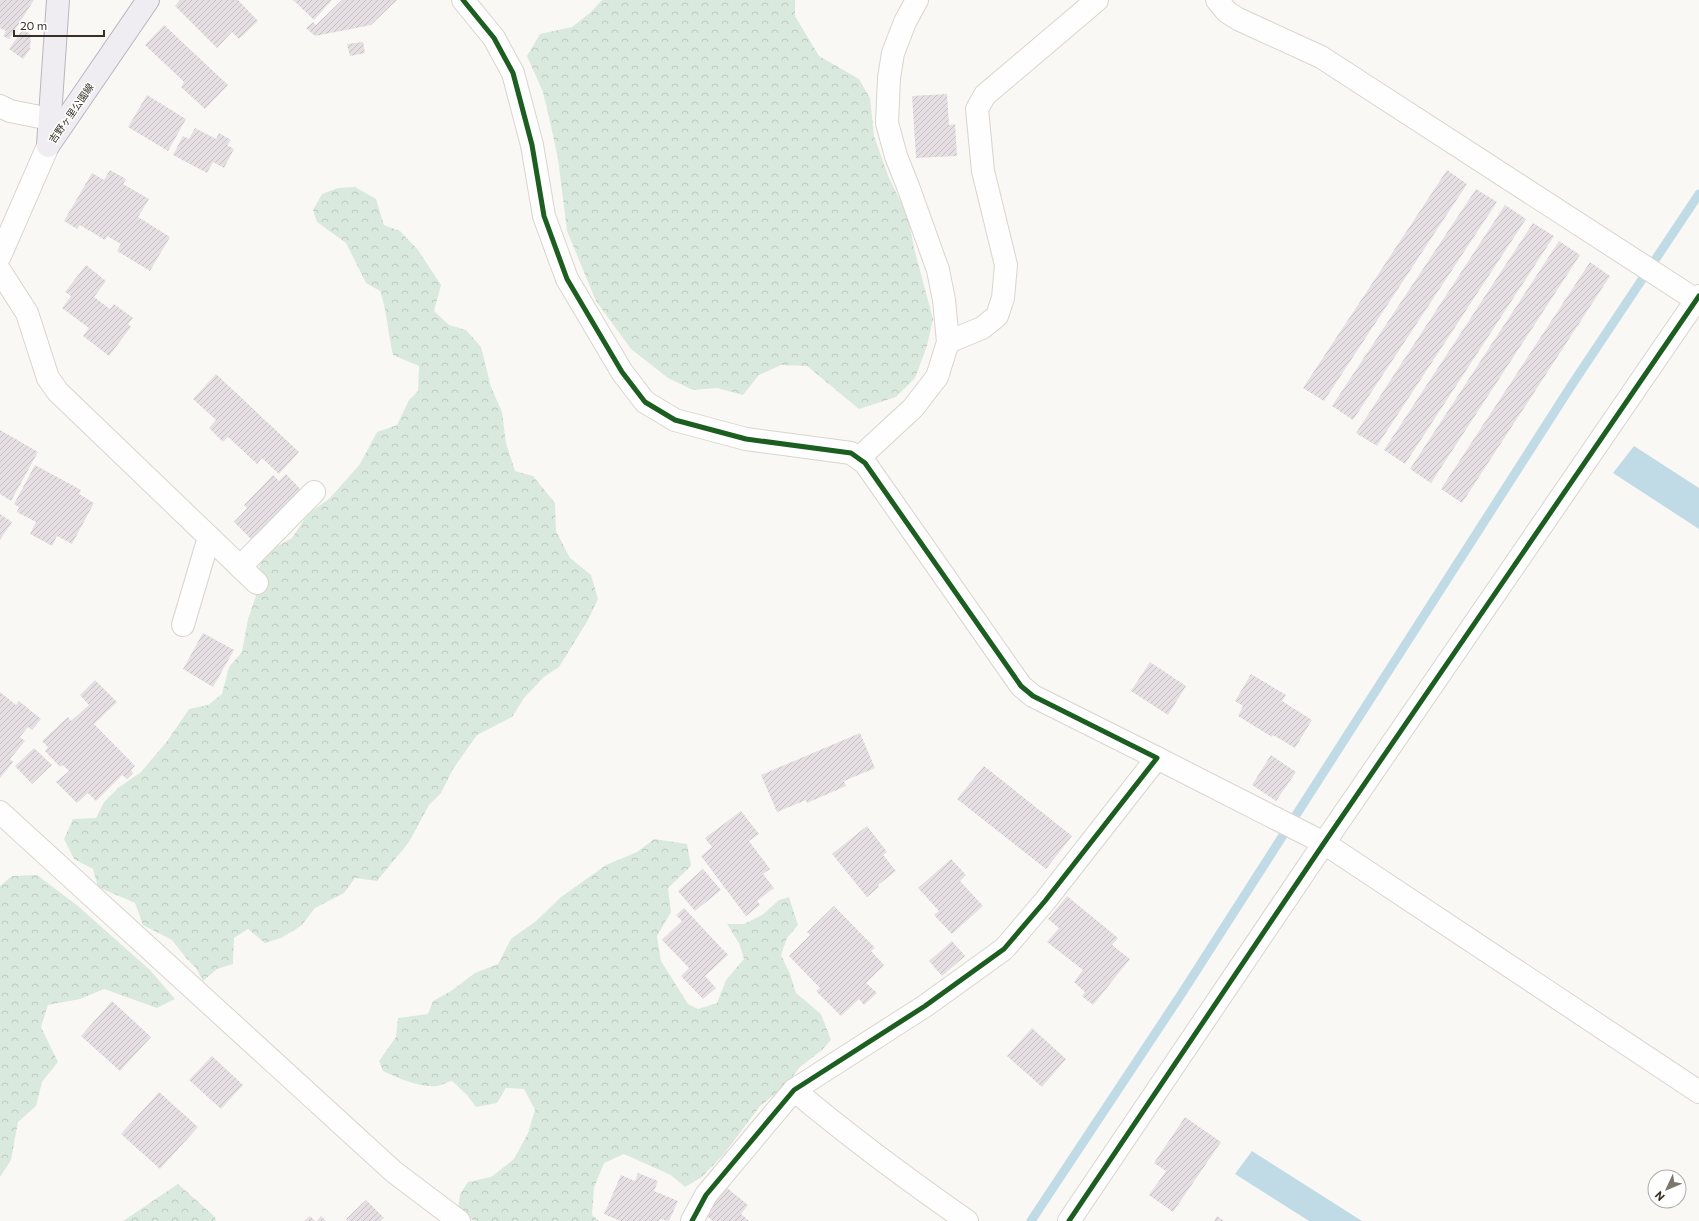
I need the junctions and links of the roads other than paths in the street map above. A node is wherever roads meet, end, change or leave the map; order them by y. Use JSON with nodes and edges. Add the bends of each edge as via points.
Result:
{"nodes":[{"id":1,"x":58,"y":0,"type":"edge"},
{"id":2,"x":148,"y":0,"type":"edge"},
{"id":3,"x":917,"y":0,"type":"edge"},
{"id":4,"x":1096,"y":0,"type":"edge"},
{"id":5,"x":1217,"y":0,"type":"edge"},
{"id":6,"x":469,"y":1,"type":"edge"},
{"id":7,"x":0,"y":106,"type":"edge"},
{"id":8,"x":50,"y":119,"type":"junction"},
{"id":9,"x":48,"y":146,"type":"junction"},
{"id":10,"x":0,"y":256,"type":"edge"},
{"id":11,"x":0,"y":271,"type":"edge"},
{"id":12,"x":1698,"y":298,"type":"edge"},
{"id":13,"x":948,"y":342,"type":"junction"},
{"id":14,"x":859,"y":458,"type":"junction"},
{"id":15,"x":314,"y":492,"type":"dead end"},
{"id":16,"x":209,"y":537,"type":"junction"},
{"id":17,"x":240,"y":567,"type":"junction"},
{"id":18,"x":257,"y":582,"type":"dead end"},
{"id":19,"x":183,"y":625,"type":"dead end"},
{"id":20,"x":1158,"y":758,"type":"junction"},
{"id":21,"x":0,"y":812,"type":"edge"},
{"id":22,"x":1324,"y":844,"type":"junction"},
{"id":23,"x":794,"y":1090,"type":"junction"},
{"id":24,"x":1699,"y":1092,"type":"edge"},
{"id":25,"x":459,"y":1221,"type":"edge"},
{"id":26,"x":692,"y":1221,"type":"edge"},
{"id":27,"x":967,"y":1221,"type":"edge"},
{"id":28,"x":1069,"y":1221,"type":"edge"}],
"edges":[{"from":1,"to":8,"type":"main road","name":"吉野ヶ里公園線"},
{"from":2,"to":9,"type":"main road","name":"吉野ヶ里公園線"},
{"from":3,"to":13,"type":"street","via":[[893,53],[887,123],[896,156],[938,270]]},
{"from":4,"to":13,"type":"street","via":[[985,95],[977,109],[983,171],[1006,265],[1004,298],[998,316],[982,328]]},
{"from":5,"to":12,"type":"street","via":[[1227,12],[1238,19],[1321,57]]},
{"from":6,"to":14,"type":"street","via":[[494,38],[513,73],[532,145],[544,216],[567,279],[622,372],[645,402],[675,420],[746,439],[851,453]]},
{"from":7,"to":8,"type":"street","via":[[10,111]]},
{"from":8,"to":9,"type":"main road","name":"吉野ヶ里公園線"},
{"from":9,"to":10,"type":"street"},
{"from":11,"to":16,"type":"street","via":[[27,313],[48,378],[58,392]]},
{"from":12,"to":22,"type":"street"},
{"from":13,"to":14,"type":"street","via":[[937,377],[913,408]]},
{"from":14,"to":20,"type":"street","via":[[1021,686],[1033,696]]},
{"from":15,"to":17,"type":"street"},
{"from":16,"to":17,"type":"street"},
{"from":16,"to":19,"type":"street"},
{"from":17,"to":18,"type":"street"},
{"from":20,"to":22,"type":"street"},
{"from":20,"to":23,"type":"street","via":[[1004,949],[925,1006]]},
{"from":21,"to":25,"type":"street","via":[[394,1172]]},
{"from":22,"to":24,"type":"street"},
{"from":22,"to":28,"type":"street"},
{"from":23,"to":26,"type":"street","via":[[706,1196]]},
{"from":23,"to":27,"type":"street","via":[[838,1127]]}]}
